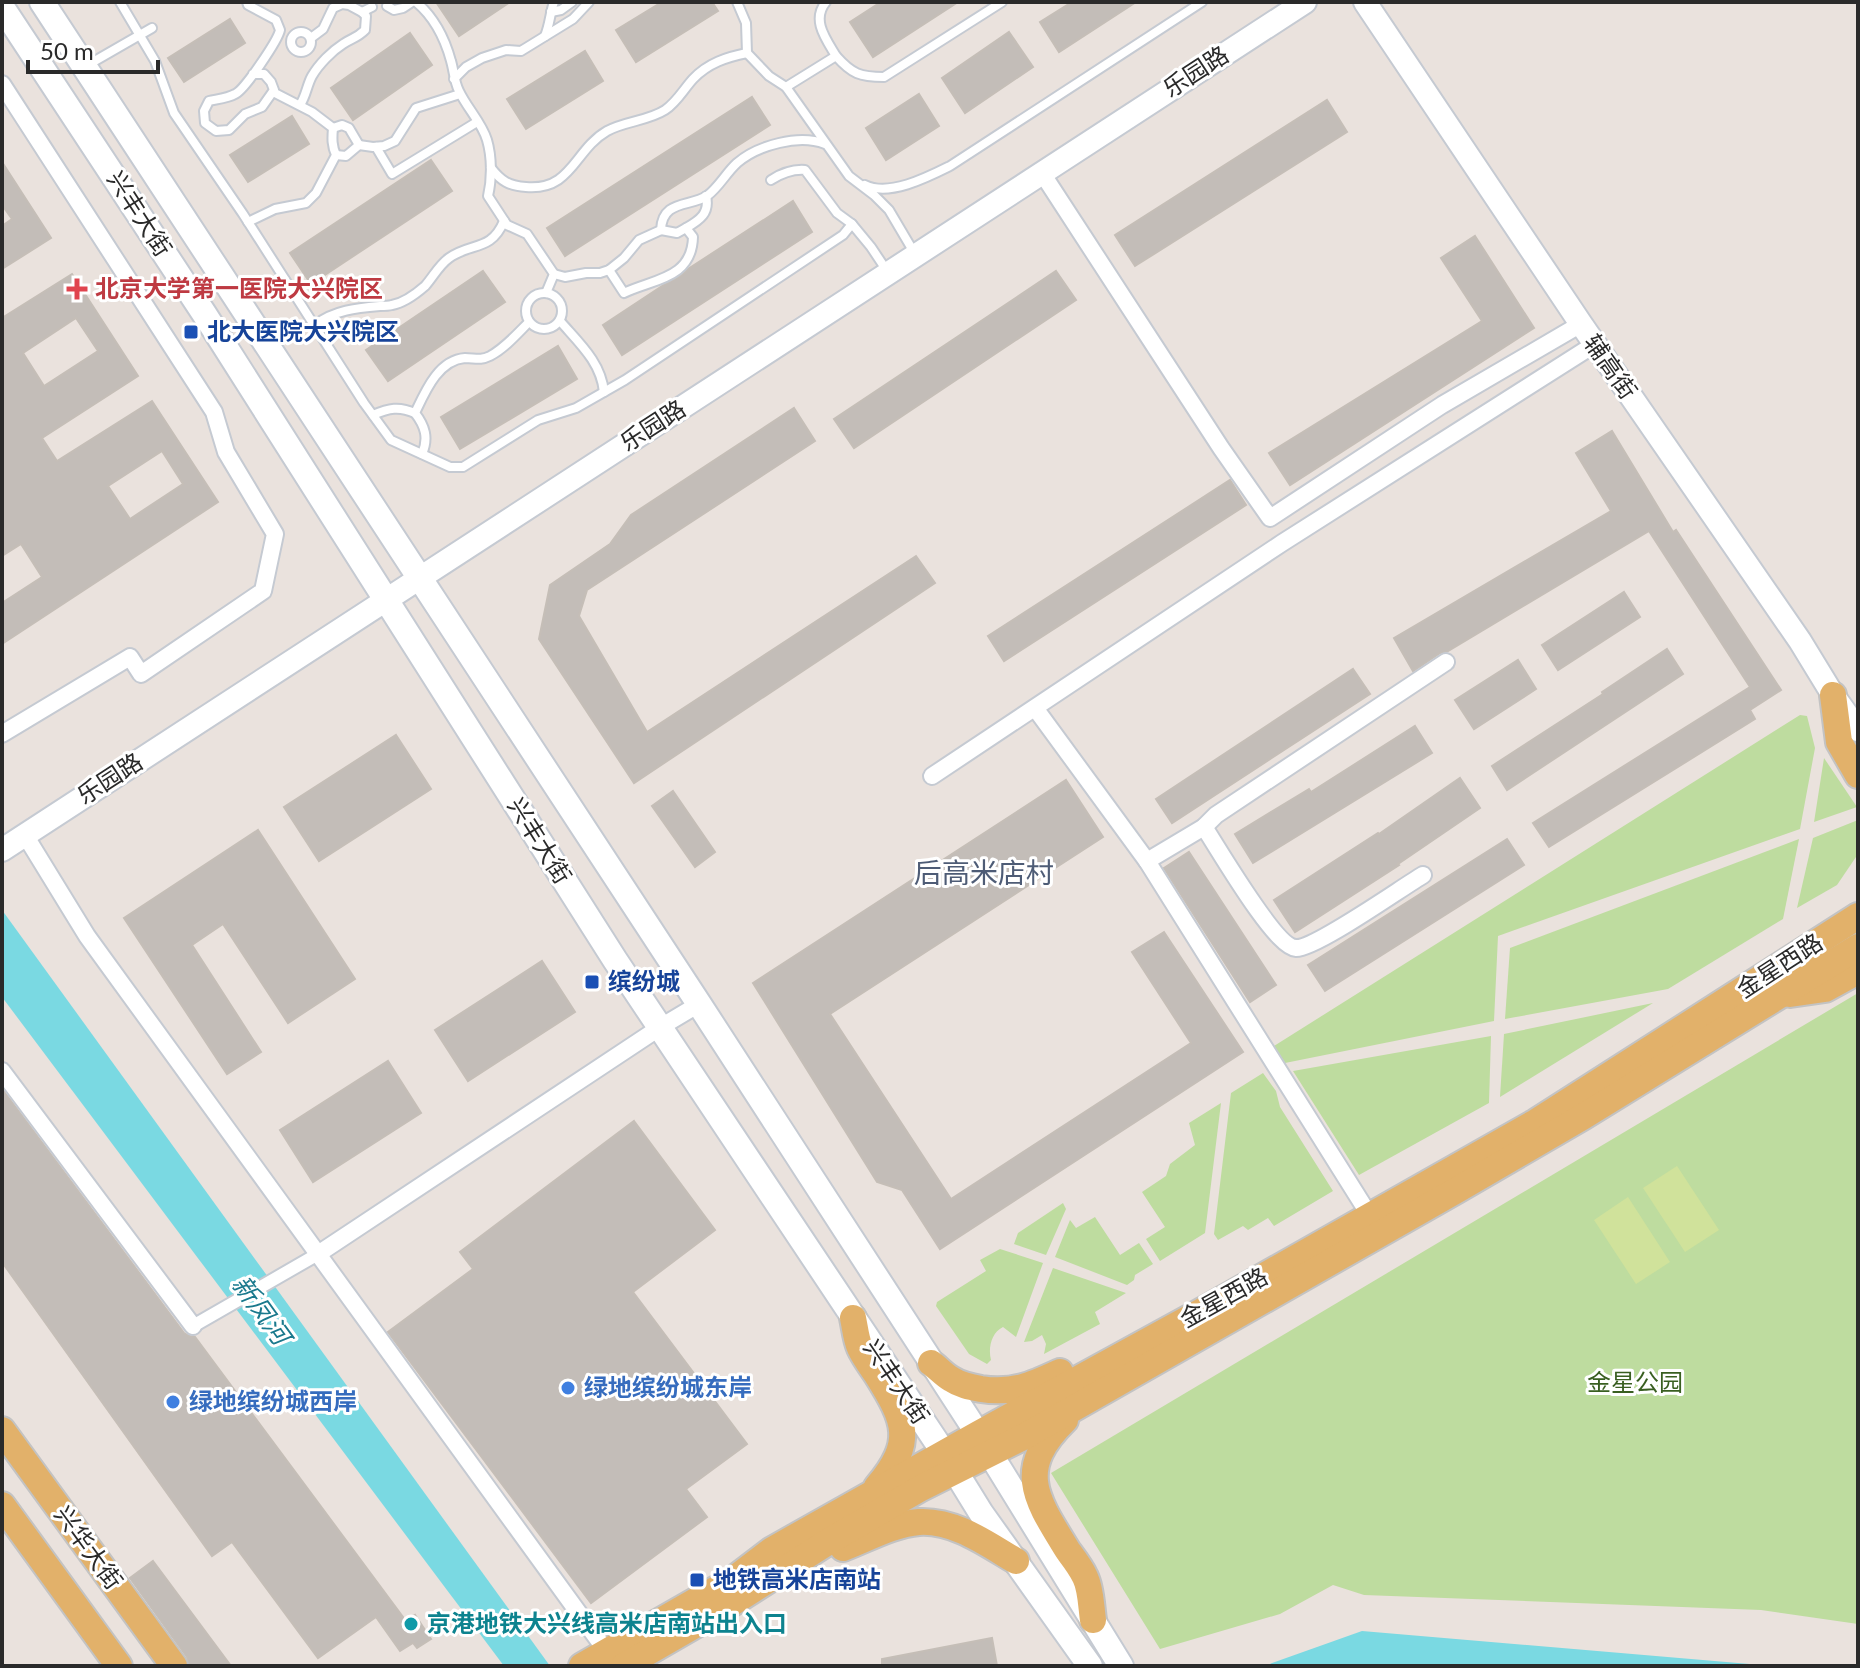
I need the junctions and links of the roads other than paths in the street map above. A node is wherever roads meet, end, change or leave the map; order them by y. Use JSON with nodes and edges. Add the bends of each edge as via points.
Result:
{"nodes":[{"id":1,"x":42,"y":2,"type":"edge"},
{"id":2,"x":247,"y":2,"type":"edge"},
{"id":3,"x":414,"y":2,"type":"edge"},
{"id":4,"x":554,"y":2,"type":"edge"},
{"id":5,"x":572,"y":2,"type":"edge"},
{"id":6,"x":589,"y":2,"type":"edge"},
{"id":7,"x":737,"y":2,"type":"edge"},
{"id":8,"x":826,"y":2,"type":"edge"},
{"id":9,"x":1002,"y":2,"type":"edge"},
{"id":10,"x":1202,"y":2,"type":"edge"},
{"id":11,"x":1305,"y":2,"type":"edge"},
{"id":12,"x":1365,"y":2,"type":"edge"},
{"id":13,"x":122,"y":3,"type":"edge"},
{"id":14,"x":371,"y":4,"type":"edge"},
{"id":15,"x":388,"y":4,"type":"edge"},
{"id":16,"x":2,"y":7,"type":"edge"},
{"id":17,"x":362,"y":12,"type":"junction"},
{"id":18,"x":551,"y":12,"type":"junction"},
{"id":19,"x":152,"y":28,"type":"dead end"},
{"id":20,"x":140,"y":35,"type":"junction"},
{"id":21,"x":545,"y":37,"type":"junction"},
{"id":22,"x":311,"y":38,"type":"junction"},
{"id":23,"x":278,"y":39,"type":"junction"},
{"id":24,"x":292,"y":40,"type":"junction"},
{"id":25,"x":747,"y":53,"type":"junction"},
{"id":26,"x":836,"y":56,"type":"junction"},
{"id":27,"x":86,"y":67,"type":"junction"},
{"id":28,"x":253,"y":74,"type":"junction"},
{"id":29,"x":454,"y":79,"type":"junction"},
{"id":30,"x":2,"y":84,"type":"edge"},
{"id":31,"x":786,"y":87,"type":"junction"},
{"id":32,"x":273,"y":92,"type":"junction"},
{"id":33,"x":460,"y":94,"type":"junction"},
{"id":34,"x":300,"y":105,"type":"junction"},
{"id":35,"x":477,"y":122,"type":"junction"},
{"id":36,"x":333,"y":128,"type":"junction"},
{"id":37,"x":826,"y":144,"type":"junction"},
{"id":38,"x":359,"y":145,"type":"junction"},
{"id":39,"x":376,"y":147,"type":"junction"},
{"id":40,"x":336,"y":155,"type":"junction"},
{"id":41,"x":490,"y":167,"type":"junction"},
{"id":42,"x":1042,"y":173,"type":"junction"},
{"id":43,"x":849,"y":176,"type":"junction"},
{"id":44,"x":771,"y":180,"type":"dead end"},
{"id":45,"x":706,"y":196,"type":"junction"},
{"id":46,"x":504,"y":221,"type":"junction"},
{"id":47,"x":248,"y":222,"type":"junction"},
{"id":48,"x":852,"y":224,"type":"junction"},
{"id":49,"x":686,"y":228,"type":"junction"},
{"id":50,"x":661,"y":230,"type":"junction"},
{"id":51,"x":916,"y":255,"type":"junction"},
{"id":52,"x":609,"y":270,"type":"junction"},
{"id":53,"x":889,"y":273,"type":"junction"},
{"id":54,"x":554,"y":274,"type":"junction"},
{"id":55,"x":546,"y":293,"type":"junction"},
{"id":56,"x":560,"y":321,"type":"junction"},
{"id":57,"x":529,"y":322,"type":"junction"},
{"id":58,"x":1581,"y":324,"type":"junction"},
{"id":59,"x":315,"y":325,"type":"junction"},
{"id":60,"x":1595,"y":344,"type":"junction"},
{"id":61,"x":604,"y":392,"type":"junction"},
{"id":62,"x":415,"y":413,"type":"junction"},
{"id":63,"x":373,"y":415,"type":"junction"},
{"id":64,"x":422,"y":454,"type":"junction"},
{"id":65,"x":419,"y":579,"type":"junction"},
{"id":66,"x":386,"y":599,"type":"junction"},
{"id":67,"x":1446,"y":662,"type":"dead end"},
{"id":68,"x":1833,"y":695,"type":"junction"},
{"id":69,"x":1035,"y":708,"type":"junction"},
{"id":70,"x":1858,"y":730,"type":"edge"},
{"id":71,"x":2,"y":734,"type":"edge"},
{"id":72,"x":1858,"y":775,"type":"edge"},
{"id":73,"x":932,"y":776,"type":"dead end"},
{"id":74,"x":1204,"y":827,"type":"junction"},
{"id":75,"x":11,"y":844,"type":"edge"},
{"id":76,"x":1147,"y":861,"type":"junction"},
{"id":77,"x":1423,"y":875,"type":"dead end"},
{"id":78,"x":1858,"y":916,"type":"edge"},
{"id":79,"x":1858,"y":947,"type":"edge"},
{"id":80,"x":1858,"y":971,"type":"edge"},
{"id":81,"x":1779,"y":996,"type":"junction"},
{"id":82,"x":699,"y":1004,"type":"junction"},
{"id":83,"x":659,"y":1028,"type":"junction"},
{"id":84,"x":2,"y":1071,"type":"edge"},
{"id":85,"x":1370,"y":1216,"type":"junction"},
{"id":86,"x":318,"y":1254,"type":"junction"},
{"id":87,"x":853,"y":1318,"type":"junction"},
{"id":88,"x":193,"y":1326,"type":"joint"},
{"id":89,"x":1153,"y":1338,"type":"junction"},
{"id":90,"x":931,"y":1363,"type":"junction"},
{"id":91,"x":1084,"y":1402,"type":"junction"},
{"id":92,"x":2,"y":1430,"type":"edge"},
{"id":93,"x":983,"y":1443,"type":"junction"},
{"id":94,"x":950,"y":1462,"type":"junction"},
{"id":95,"x":871,"y":1494,"type":"junction"},
{"id":96,"x":2,"y":1505,"type":"edge"},
{"id":97,"x":1016,"y":1561,"type":"junction"},
{"id":98,"x":790,"y":1566,"type":"junction"},
{"id":99,"x":1093,"y":1620,"type":"junction"},
{"id":100,"x":615,"y":1659,"type":"edge"},
{"id":101,"x":119,"y":1666,"type":"edge"},
{"id":102,"x":174,"y":1666,"type":"edge"},
{"id":103,"x":582,"y":1666,"type":"edge"},
{"id":104,"x":1090,"y":1666,"type":"edge"},
{"id":105,"x":1121,"y":1666,"type":"edge"}],
"edges":[{"from":1,"to":27,"type":"main road","name":"兴丰大街"},
{"from":2,"to":23,"type":"lane","via":[[276,20]]},
{"from":3,"to":15,"type":"lane","via":[[394,10]]},
{"from":3,"to":29,"type":"lane","via":[[428,12],[440,33]]},
{"from":4,"to":18,"type":"lane"},
{"from":5,"to":18,"type":"lane"},
{"from":6,"to":21,"type":"lane"},
{"from":7,"to":25,"type":"lane","via":[[746,23]]},
{"from":8,"to":26,"type":"lane","via":[[819,14],[821,30]]},
{"from":9,"to":26,"type":"lane","via":[[884,77],[848,70]]},
{"from":10,"to":43,"type":"lane","via":[[950,166],[914,183],[887,188],[871,188]]},
{"from":11,"to":42,"type":"street","name":"乐园路"},
{"from":12,"to":58,"type":"street","name":"辅高街"},
{"from":13,"to":20,"type":"lane"},
{"from":14,"to":15,"type":"lane","via":[[378,10]]},
{"from":14,"to":17,"type":"lane"},
{"from":16,"to":66,"type":"main road","name":"兴丰大街"},
{"from":17,"to":22,"type":"lane","via":[[342,4],[333,8],[323,29]]},
{"from":17,"to":34,"type":"lane","via":[[365,30],[340,46],[313,75]]},
{"from":18,"to":21,"type":"lane"},
{"from":19,"to":20,"type":"lane"},
{"from":20,"to":27,"type":"lane"},
{"from":20,"to":47,"type":"lane","via":[[174,113]]},
{"from":21,"to":29,"type":"lane","via":[[521,51],[482,58]]},
{"from":22,"to":24,"type":"lane","via":[[300,32]]},
{"from":22,"to":24,"type":"lane","via":[[303,51],[295,49]]},
{"from":23,"to":24,"type":"lane"},
{"from":23,"to":28,"type":"lane"},
{"from":25,"to":31,"type":"lane"},
{"from":25,"to":41,"type":"lane","via":[[704,69],[662,112],[608,131],[548,186],[512,186]]},
{"from":26,"to":31,"type":"lane"},
{"from":27,"to":65,"type":"main road","name":"兴丰大街"},
{"from":28,"to":32,"type":"lane","via":[[264,74]]},
{"from":28,"to":32,"type":"lane","via":[[236,94],[209,101],[205,123],[216,131],[229,130],[262,107]]},
{"from":29,"to":33,"type":"lane"},
{"from":30,"to":71,"type":"street","via":[[214,412],[226,452],[275,534],[263,591],[141,674],[130,657]]},
{"from":31,"to":37,"type":"lane"},
{"from":32,"to":34,"type":"lane"},
{"from":33,"to":35,"type":"lane"},
{"from":33,"to":39,"type":"lane","via":[[416,108],[395,141]]},
{"from":34,"to":36,"type":"lane"},
{"from":35,"to":39,"type":"lane","via":[[392,174]]},
{"from":35,"to":41,"type":"lane","via":[[487,140]]},
{"from":36,"to":38,"type":"lane","via":[[349,128]]},
{"from":36,"to":40,"type":"lane"},
{"from":37,"to":43,"type":"lane"},
{"from":37,"to":45,"type":"lane","via":[[800,140],[761,149],[737,163]]},
{"from":38,"to":39,"type":"lane"},
{"from":38,"to":40,"type":"lane","via":[[346,156]]},
{"from":40,"to":47,"type":"lane","via":[[306,203]]},
{"from":41,"to":46,"type":"lane","via":[[488,196]]},
{"from":42,"to":51,"type":"street","name":"乐园路"},
{"from":42,"to":58,"type":"street","via":[[1270,518],[1442,405]]},
{"from":43,"to":51,"type":"lane","via":[[889,210]]},
{"from":44,"to":48,"type":"lane","via":[[805,170],[837,213]]},
{"from":45,"to":49,"type":"lane","via":[[702,218]]},
{"from":45,"to":50,"type":"lane","via":[[669,211]]},
{"from":46,"to":54,"type":"lane","via":[[527,234]]},
{"from":46,"to":59,"type":"lane","via":[[485,245],[447,259],[423,288],[404,300],[327,315]]},
{"from":47,"to":59,"type":"lane"},
{"from":48,"to":53,"type":"lane"},
{"from":48,"to":61,"type":"lane","via":[[826,247]]},
{"from":49,"to":50,"type":"lane","via":[[677,233]]},
{"from":49,"to":52,"type":"lane","via":[[693,246],[683,265],[663,280],[624,293]]},
{"from":50,"to":52,"type":"lane","via":[[639,240]]},
{"from":51,"to":53,"type":"street","name":"乐园路"},
{"from":52,"to":54,"type":"lane"},
{"from":53,"to":65,"type":"street","name":"乐园路"},
{"from":54,"to":55,"type":"lane"},
{"from":55,"to":56,"type":"lane","via":[[561,303]]},
{"from":55,"to":57,"type":"lane","via":[[530,300]]},
{"from":56,"to":57,"type":"lane","via":[[545,330]]},
{"from":56,"to":61,"type":"lane","via":[[589,353]]},
{"from":57,"to":62,"type":"lane","via":[[490,356],[454,361],[440,370]]},
{"from":58,"to":60,"type":"street","name":"辅高街"},
{"from":59,"to":63,"type":"lane"},
{"from":60,"to":68,"type":"street","name":"辅高街"},
{"from":60,"to":69,"type":"street"},
{"from":61,"to":64,"type":"lane","via":[[538,420],[463,467]]},
{"from":62,"to":63,"type":"lane","via":[[403,407]]},
{"from":62,"to":64,"type":"lane","via":[[427,438]]},
{"from":63,"to":64,"type":"lane","via":[[391,440]]},
{"from":65,"to":66,"type":"street","name":"乐园路"},
{"from":65,"to":82,"type":"main road","name":"兴丰大街"},
{"from":66,"to":75,"type":"street","name":"乐园路"},
{"from":66,"to":83,"type":"main road","name":"兴丰大街"},
{"from":67,"to":74,"type":"street"},
{"from":68,"to":70,"type":"street","name":"辅高街"},
{"from":68,"to":72,"type":"main road","via":[[1839,742]]},
{"from":69,"to":73,"type":"street"},
{"from":69,"to":76,"type":"street"},
{"from":74,"to":76,"type":"street"},
{"from":74,"to":77,"type":"street","via":[[1269,926],[1297,948],[1322,939]]},
{"from":75,"to":86,"type":"street","via":[[87,936]]},
{"from":76,"to":85,"type":"street"},
{"from":78,"to":85,"type":"main road","name":"金星西路","via":[[1536,1122]]},
{"from":79,"to":81,"type":"main road","name":"金星西路"},
{"from":80,"to":81,"type":"main road","via":[[1825,989]]},
{"from":81,"to":91,"type":"main road","name":"金星西路","via":[[1584,1116]]},
{"from":82,"to":83,"type":"street"},
{"from":82,"to":90,"type":"main road","name":"兴丰大街"},
{"from":83,"to":86,"type":"street"},
{"from":83,"to":87,"type":"main road","name":"兴丰大街"},
{"from":84,"to":88,"type":"street"},
{"from":85,"to":89,"type":"main road","name":"金星西路"},
{"from":86,"to":88,"type":"street"},
{"from":86,"to":100,"type":"street"},
{"from":87,"to":94,"type":"main road","name":"兴丰大街"},
{"from":87,"to":95,"type":"main road","via":[[859,1347],[898,1411],[902,1430],[902,1447],[891,1470]]},
{"from":89,"to":90,"type":"main road","via":[[1119,1343],[1013,1390],[967,1386]]},
{"from":89,"to":93,"type":"main road","name":"金星西路"},
{"from":90,"to":93,"type":"main road","name":"兴丰大街"},
{"from":91,"to":93,"type":"main road","name":"金星西路","via":[[1025,1436]]},
{"from":91,"to":99,"type":"main road","via":[[1043,1446],[1034,1468],[1035,1494],[1086,1579]]},
{"from":92,"to":102,"type":"main road","name":"兴华大街"},
{"from":93,"to":94,"type":"main road","name":"金星西路"},
{"from":93,"to":99,"type":"main road","name":"兴丰大街"},
{"from":94,"to":95,"type":"main road","name":"金星西路"},
{"from":94,"to":97,"type":"main road","name":"兴丰大街"},
{"from":94,"to":98,"type":"main road","name":"金星西路"},
{"from":95,"to":100,"type":"main road","name":"金星西路","via":[[772,1550]]},
{"from":96,"to":101,"type":"main road","name":"兴华大街"},
{"from":97,"to":98,"type":"main road","via":[[963,1531],[920,1522]]},
{"from":97,"to":104,"type":"main road","name":"兴丰大街"},
{"from":98,"to":100,"type":"main road","name":"金星西路","via":[[721,1610]]},
{"from":99,"to":105,"type":"main road","name":"兴丰大街"},
{"from":100,"to":103,"type":"main road","name":"金星西路"}]}
